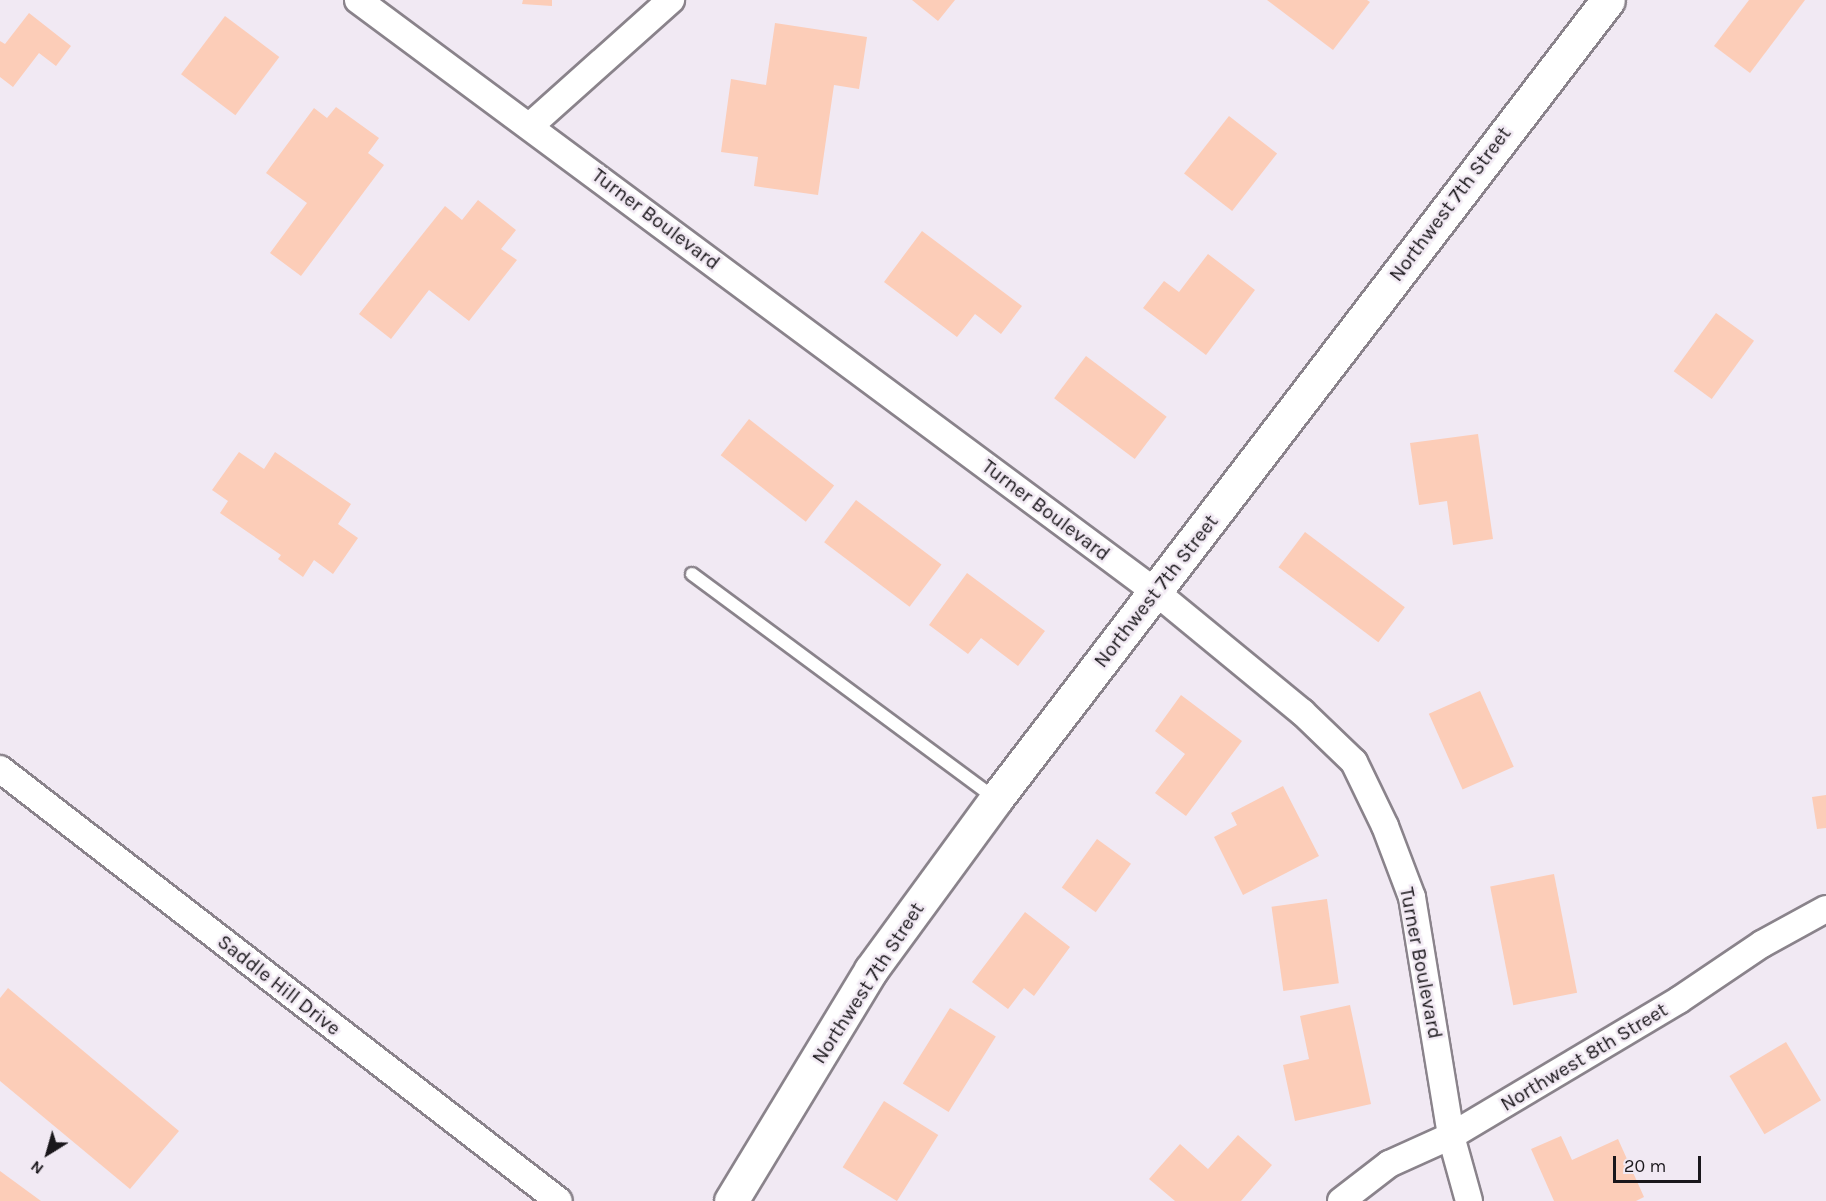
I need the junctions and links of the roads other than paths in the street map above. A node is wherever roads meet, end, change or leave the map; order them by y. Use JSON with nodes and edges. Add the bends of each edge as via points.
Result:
{"nodes":[{"id":1,"x":358,"y":0,"type":"edge"},
{"id":2,"x":671,"y":0,"type":"edge"},
{"id":3,"x":1608,"y":0,"type":"edge"},
{"id":4,"x":531,"y":125,"type":"junction"},
{"id":5,"x":692,"y":574,"type":"dead end"},
{"id":6,"x":1157,"y":593,"type":"junction"},
{"id":7,"x":0,"y":769,"type":"edge"},
{"id":8,"x":996,"y":799,"type":"junction"},
{"id":9,"x":1826,"y":909,"type":"edge"},
{"id":10,"x":1451,"y":1136,"type":"junction"},
{"id":11,"x":559,"y":1201,"type":"edge"},
{"id":12,"x":731,"y":1201,"type":"edge"},
{"id":13,"x":1341,"y":1201,"type":"edge"},
{"id":14,"x":1469,"y":1201,"type":"edge"}],
"edges":[{"from":1,"to":4,"type":"street","name":"Turner Boulevard"},
{"from":2,"to":4,"type":"street"},
{"from":3,"to":6,"type":"street","name":"Northwest 7th Street"},
{"from":4,"to":6,"type":"street","name":"Turner Boulevard"},
{"from":5,"to":8,"type":"lane"},
{"from":6,"to":8,"type":"street","name":"Northwest 7th Street"},
{"from":6,"to":10,"type":"street","name":"Turner Boulevard","via":[[1302,712],[1354,762],[1385,826],[1412,897]]},
{"from":7,"to":11,"type":"street","name":"Saddle Hill Drive"},
{"from":8,"to":12,"type":"street","name":"Northwest 7th Street","via":[[871,970]]},
{"from":9,"to":10,"type":"street","name":"Northwest 8th Street","via":[[1762,944],[1679,1000]]},
{"from":10,"to":13,"type":"street","name":"Northwest 8th Street","via":[[1389,1164]]},
{"from":10,"to":14,"type":"street","name":"Turner Boulevard"}]}
